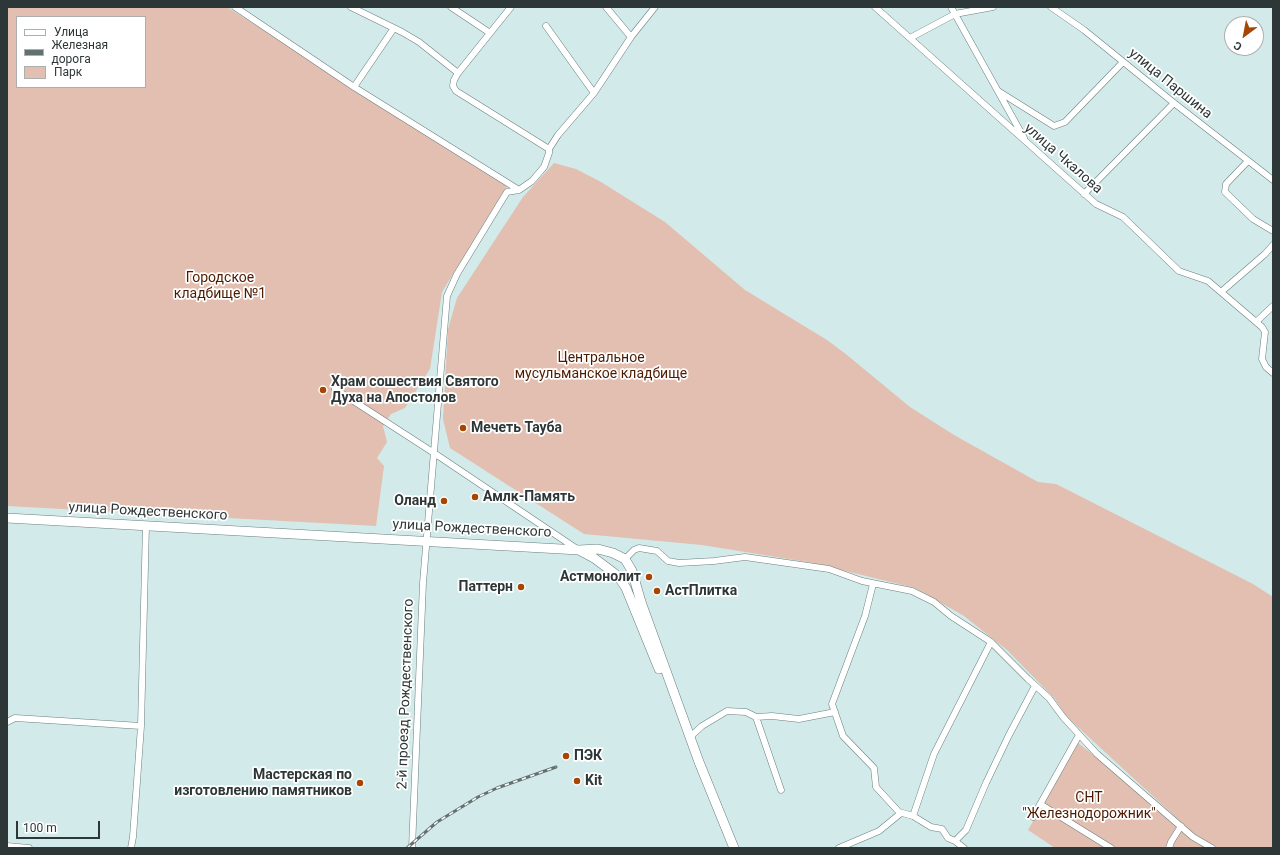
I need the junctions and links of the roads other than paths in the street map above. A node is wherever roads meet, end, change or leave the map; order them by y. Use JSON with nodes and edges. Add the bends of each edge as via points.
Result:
{"nodes":[{"id":1,"x":235,"y":7,"type":"edge"},
{"id":2,"x":351,"y":7,"type":"edge"},
{"id":3,"x":451,"y":7,"type":"edge"},
{"id":4,"x":511,"y":7,"type":"edge"},
{"id":5,"x":606,"y":7,"type":"edge"},
{"id":6,"x":655,"y":7,"type":"edge"},
{"id":7,"x":875,"y":7,"type":"edge"},
{"id":8,"x":951,"y":7,"type":"edge"},
{"id":9,"x":993,"y":7,"type":"edge"},
{"id":10,"x":1052,"y":7,"type":"edge"},
{"id":11,"x":955,"y":14,"type":"junction"},
{"id":12,"x":546,"y":26,"type":"dead end"},
{"id":13,"x":394,"y":28,"type":"junction"},
{"id":14,"x":490,"y":33,"type":"junction"},
{"id":15,"x":631,"y":38,"type":"junction"},
{"id":16,"x":910,"y":38,"type":"junction"},
{"id":17,"x":1122,"y":62,"type":"junction"},
{"id":18,"x":458,"y":73,"type":"junction"},
{"id":19,"x":354,"y":87,"type":"junction"},
{"id":20,"x":998,"y":91,"type":"junction"},
{"id":21,"x":594,"y":93,"type":"junction"},
{"id":22,"x":1174,"y":103,"type":"junction"},
{"id":23,"x":1026,"y":142,"type":"junction"},
{"id":24,"x":549,"y":150,"type":"junction"},
{"id":25,"x":1248,"y":161,"type":"junction"},
{"id":26,"x":1273,"y":180,"type":"edge"},
{"id":27,"x":518,"y":190,"type":"junction"},
{"id":28,"x":1084,"y":194,"type":"junction"},
{"id":29,"x":1273,"y":231,"type":"edge"},
{"id":30,"x":1273,"y":245,"type":"edge"},
{"id":31,"x":1221,"y":292,"type":"junction"},
{"id":32,"x":1273,"y":306,"type":"edge"},
{"id":33,"x":1256,"y":322,"type":"junction"},
{"id":34,"x":1273,"y":372,"type":"edge"},
{"id":35,"x":335,"y":389,"type":"dead end"},
{"id":36,"x":434,"y":453,"type":"junction"},
{"id":37,"x":7,"y":518,"type":"edge"},
{"id":38,"x":146,"y":526,"type":"junction"},
{"id":39,"x":427,"y":540,"type":"junction"},
{"id":40,"x":578,"y":550,"type":"junction"},
{"id":41,"x":625,"y":560,"type":"junction"},
{"id":42,"x":632,"y":571,"type":"junction"},
{"id":43,"x":617,"y":576,"type":"junction"},
{"id":44,"x":873,"y":584,"type":"junction"},
{"id":45,"x":991,"y":642,"type":"junction"},
{"id":46,"x":1035,"y":686,"type":"junction"},
{"id":47,"x":835,"y":712,"type":"junction"},
{"id":48,"x":756,"y":717,"type":"junction"},
{"id":49,"x":7,"y":722,"type":"edge"},
{"id":50,"x":141,"y":726,"type":"junction"},
{"id":51,"x":1079,"y":735,"type":"junction"},
{"id":52,"x":690,"y":737,"type":"junction"},
{"id":53,"x":699,"y":762,"type":"junction"},
{"id":54,"x":781,"y":790,"type":"dead end"},
{"id":55,"x":1040,"y":804,"type":"junction"},
{"id":56,"x":901,"y":813,"type":"junction"},
{"id":57,"x":913,"y":816,"type":"junction"},
{"id":58,"x":1033,"y":817,"type":"dead end"},
{"id":59,"x":1180,"y":826,"type":"junction"},
{"id":60,"x":955,"y":841,"type":"junction"},
{"id":61,"x":7,"y":846,"type":"edge"},
{"id":62,"x":29,"y":848,"type":"edge"},
{"id":63,"x":131,"y":848,"type":"edge"},
{"id":64,"x":412,"y":848,"type":"edge"},
{"id":65,"x":734,"y":848,"type":"edge"},
{"id":66,"x":839,"y":848,"type":"edge"},
{"id":67,"x":964,"y":848,"type":"edge"},
{"id":68,"x":1111,"y":848,"type":"edge"},
{"id":69,"x":1170,"y":848,"type":"edge"},
{"id":70,"x":1212,"y":848,"type":"edge"}],
"edges":[{"from":1,"to":19,"type":"street"},
{"from":2,"to":13,"type":"street"},
{"from":3,"to":14,"type":"street"},
{"from":4,"to":14,"type":"street"},
{"from":5,"to":15,"type":"street"},
{"from":6,"to":15,"type":"street","name":"2-й проезд Рождественского"},
{"from":7,"to":16,"type":"street","name":"улица Чкалова"},
{"from":8,"to":11,"type":"street"},
{"from":9,"to":11,"type":"street"},
{"from":10,"to":17,"type":"street","name":"улица Паршина"},
{"from":11,"to":16,"type":"street"},
{"from":11,"to":20,"type":"street"},
{"from":12,"to":21,"type":"street"},
{"from":13,"to":18,"type":"street","via":[[419,42]]},
{"from":13,"to":19,"type":"street"},
{"from":14,"to":18,"type":"street"},
{"from":15,"to":21,"type":"street","name":"2-й проезд Рождественского"},
{"from":16,"to":23,"type":"street","name":"улица Чкалова"},
{"from":17,"to":20,"type":"street","via":[[1065,122],[1054,126]]},
{"from":17,"to":22,"type":"street","name":"улица Паршина"},
{"from":18,"to":24,"type":"street","via":[[453,86],[456,90]]},
{"from":19,"to":27,"type":"street"},
{"from":20,"to":23,"type":"street"},
{"from":21,"to":24,"type":"street","name":"2-й проезд Рождественского"},
{"from":22,"to":25,"type":"street","name":"улица Паршина"},
{"from":22,"to":28,"type":"street"},
{"from":23,"to":28,"type":"street","name":"улица Чкалова"},
{"from":24,"to":27,"type":"street","name":"2-й проезд Рождественского","via":[[544,167],[532,181]]},
{"from":25,"to":26,"type":"street","name":"улица Паршина"},
{"from":25,"to":29,"type":"street","via":[[1226,184],[1225,192],[1253,219]]},
{"from":27,"to":36,"type":"street","name":"2-й проезд Рождественского","via":[[507,192],[457,274],[447,296]]},
{"from":28,"to":31,"type":"street","name":"улица Чкалова","via":[[1096,204],[1123,217],[1179,271],[1208,281]]},
{"from":30,"to":31,"type":"street"},
{"from":31,"to":33,"type":"street","name":"улица Чкалова"},
{"from":32,"to":33,"type":"street"},
{"from":33,"to":34,"type":"street","name":"улица Чкалова","via":[[1265,332],[1262,359]]},
{"from":35,"to":36,"type":"street"},
{"from":36,"to":39,"type":"street","name":"2-й проезд Рождественского"},
{"from":36,"to":40,"type":"street"},
{"from":37,"to":38,"type":"main road","name":"улица Рождественского"},
{"from":38,"to":39,"type":"main road","name":"улица Рождественского"},
{"from":38,"to":50,"type":"street"},
{"from":39,"to":40,"type":"main road","name":"улица Рождественского"},
{"from":39,"to":64,"type":"street","name":"2-й проезд Рождественского"},
{"from":40,"to":41,"type":"main road","name":"улица Рождественского","via":[[598,549]]},
{"from":40,"to":43,"type":"main road","via":[[594,558]]},
{"from":41,"to":42,"type":"main road"},
{"from":41,"to":43,"type":"main road","via":[[619,564]]},
{"from":41,"to":44,"type":"street","via":[[634,550],[640,548],[657,551],[668,561],[679,563],[745,557],[829,569]]},
{"from":42,"to":43,"type":"main road","via":[[625,580]]},
{"from":42,"to":52,"type":"main road"},
{"from":43,"to":53,"type":"main road","via":[[626,588]]},
{"from":44,"to":45,"type":"street","via":[[912,591],[934,602]]},
{"from":44,"to":47,"type":"street","via":[[865,616],[832,704]]},
{"from":45,"to":46,"type":"street"},
{"from":45,"to":57,"type":"street","via":[[934,754]]},
{"from":46,"to":51,"type":"street","via":[[1049,698]]},
{"from":46,"to":60,"type":"street","via":[[986,783],[966,830]]},
{"from":47,"to":48,"type":"street","via":[[798,719]]},
{"from":47,"to":56,"type":"street","via":[[843,736],[874,768],[876,787]]},
{"from":48,"to":52,"type":"street","via":[[746,712],[727,711],[702,726]]},
{"from":48,"to":54,"type":"street"},
{"from":49,"to":50,"type":"street","via":[[15,718]]},
{"from":50,"to":63,"type":"street"},
{"from":51,"to":55,"type":"street"},
{"from":51,"to":59,"type":"street","via":[[1097,754]]},
{"from":52,"to":53,"type":"main road"},
{"from":53,"to":65,"type":"main road"},
{"from":55,"to":58,"type":"street"},
{"from":55,"to":68,"type":"street"},
{"from":56,"to":57,"type":"street"},
{"from":56,"to":66,"type":"street","via":[[879,831]]},
{"from":57,"to":60,"type":"street","via":[[931,827],[942,829],[948,838]]},
{"from":59,"to":69,"type":"street"},
{"from":59,"to":70,"type":"street"},
{"from":60,"to":67,"type":"street"},
{"from":61,"to":62,"type":"street"}]}
